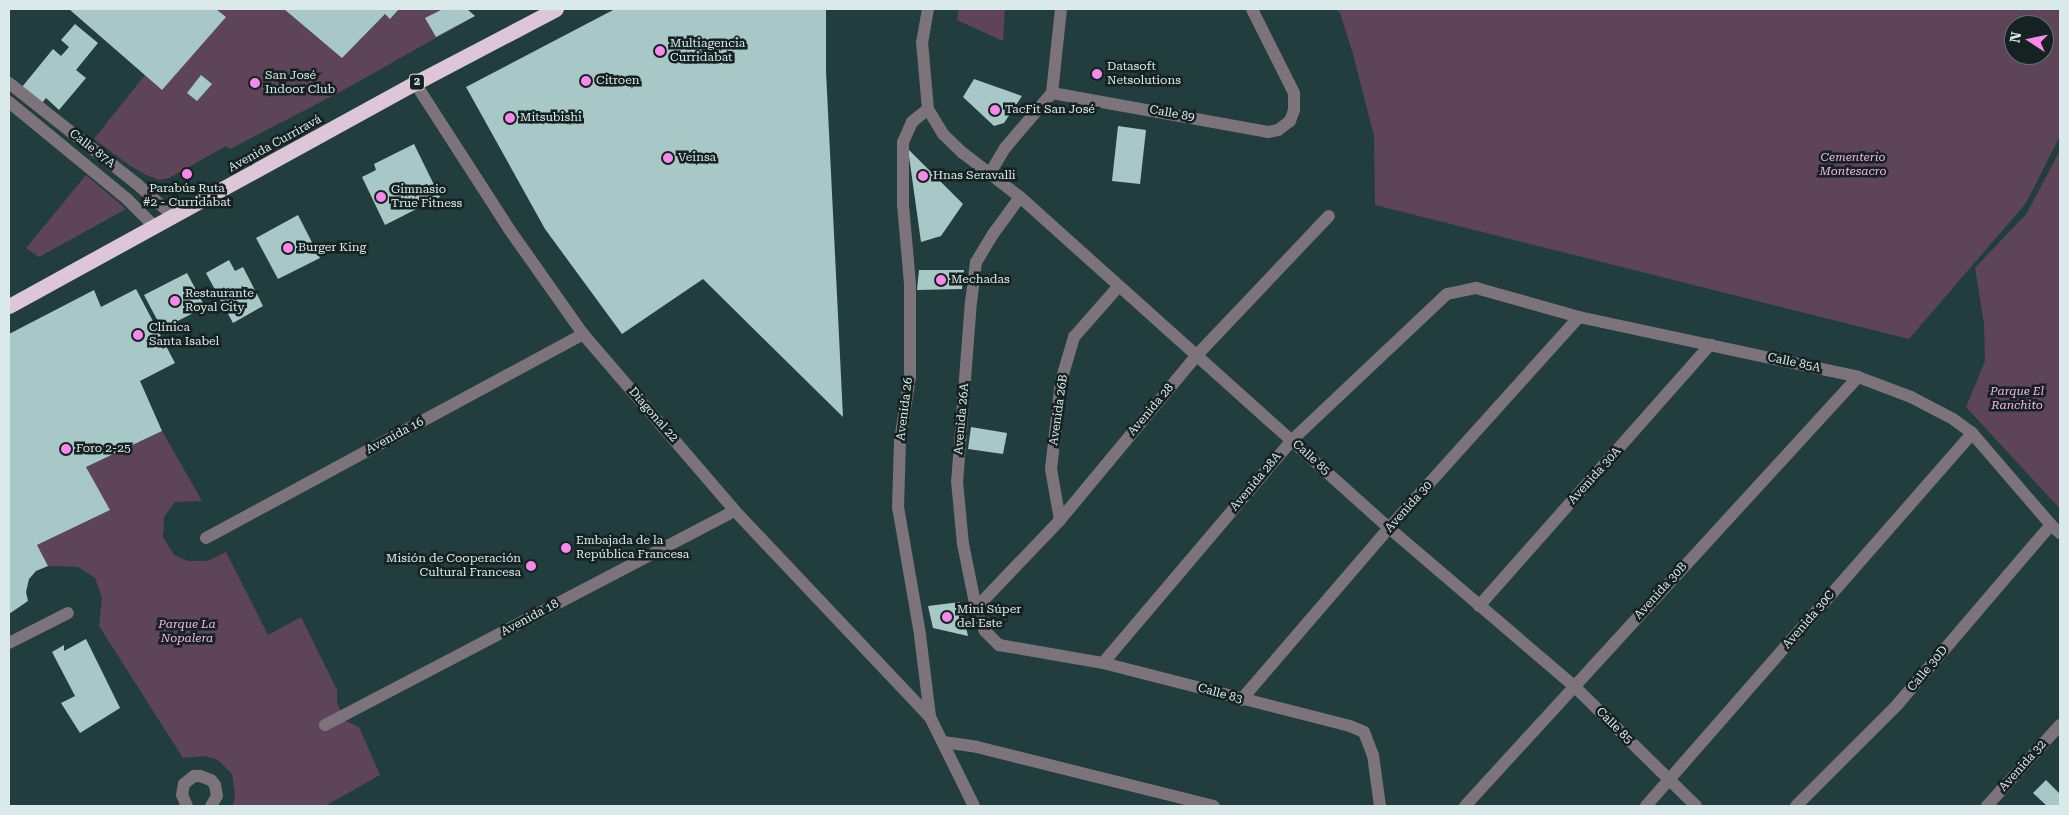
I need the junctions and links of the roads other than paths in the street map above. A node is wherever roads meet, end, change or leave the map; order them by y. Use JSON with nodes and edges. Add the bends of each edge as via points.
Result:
{"nodes":[{"id":1,"x":556,"y":9,"type":"edge"},
{"id":2,"x":928,"y":9,"type":"edge"},
{"id":3,"x":1060,"y":9,"type":"edge"},
{"id":4,"x":1252,"y":9,"type":"edge"},
{"id":5,"x":9,"y":83,"type":"edge"},
{"id":6,"x":415,"y":83,"type":"junction"},
{"id":7,"x":1052,"y":93,"type":"junction"},
{"id":8,"x":9,"y":102,"type":"edge"},
{"id":9,"x":928,"y":108,"type":"junction"},
{"id":10,"x":55,"y":119,"type":"junction"},
{"id":11,"x":44,"y":131,"type":"junction"},
{"id":12,"x":990,"y":172,"type":"junction"},
{"id":13,"x":1020,"y":198,"type":"junction"},
{"id":14,"x":173,"y":216,"type":"junction"},
{"id":15,"x":1329,"y":216,"type":"dead end"},
{"id":16,"x":156,"y":226,"type":"junction"},
{"id":17,"x":1118,"y":287,"type":"junction"},
{"id":18,"x":1476,"y":288,"type":"joint"},
{"id":19,"x":9,"y":306,"type":"edge"},
{"id":20,"x":1579,"y":317,"type":"junction"},
{"id":21,"x":583,"y":334,"type":"junction"},
{"id":22,"x":1710,"y":346,"type":"junction"},
{"id":23,"x":1196,"y":356,"type":"junction"},
{"id":24,"x":1858,"y":377,"type":"junction"},
{"id":25,"x":1972,"y":433,"type":"junction"},
{"id":26,"x":1291,"y":441,"type":"junction"},
{"id":27,"x":735,"y":510,"type":"junction"},
{"id":28,"x":1060,"y":520,"type":"junction"},
{"id":29,"x":1389,"y":528,"type":"junction"},
{"id":30,"x":2055,"y":529,"type":"edge"},
{"id":31,"x":206,"y":538,"type":"dead end"},
{"id":32,"x":1479,"y":606,"type":"junction"},
{"id":33,"x":976,"y":608,"type":"junction"},
{"id":34,"x":68,"y":613,"type":"dead end"},
{"id":35,"x":9,"y":643,"type":"edge"},
{"id":36,"x":999,"y":645,"type":"joint"},
{"id":37,"x":1102,"y":663,"type":"junction"},
{"id":38,"x":1574,"y":686,"type":"junction"},
{"id":39,"x":1241,"y":700,"type":"junction"},
{"id":40,"x":930,"y":717,"type":"junction"},
{"id":41,"x":325,"y":725,"type":"dead end"},
{"id":42,"x":2060,"y":725,"type":"edge"},
{"id":43,"x":943,"y":742,"type":"junction"},
{"id":44,"x":1669,"y":780,"type":"junction"},
{"id":45,"x":181,"y":805,"type":"edge"},
{"id":46,"x":211,"y":806,"type":"edge"},
{"id":47,"x":974,"y":806,"type":"edge"},
{"id":48,"x":1214,"y":806,"type":"edge"},
{"id":49,"x":1380,"y":806,"type":"edge"},
{"id":50,"x":1465,"y":806,"type":"edge"},
{"id":51,"x":1646,"y":806,"type":"edge"},
{"id":52,"x":1696,"y":806,"type":"edge"},
{"id":53,"x":1796,"y":806,"type":"edge"},
{"id":54,"x":1987,"y":806,"type":"edge"}],
"edges":[{"from":1,"to":6,"type":"highway","name":"Avenida Curriravá","number":"2"},
{"from":2,"to":9,"type":"street","via":[[922,42]]},
{"from":3,"to":7,"type":"street"},
{"from":4,"to":7,"type":"street","name":"Calle 89","via":[[1294,93],[1290,122],[1278,130],[1268,132]]},
{"from":5,"to":10,"type":"street","name":"Calle 87A"},
{"from":6,"to":14,"type":"highway","name":"Avenida Curriravá","number":"2"},
{"from":6,"to":21,"type":"street","name":"Diagonal 22","via":[[509,228]]},
{"from":7,"to":12,"type":"street","via":[[1005,148]]},
{"from":8,"to":11,"type":"street","name":"Calle 87A"},
{"from":9,"to":12,"type":"street","name":"Calle 85","via":[[943,134]]},
{"from":9,"to":40,"type":"street","name":"Avenida 26","via":[[912,122],[903,142],[910,284],[910,368],[900,441],[898,507]]},
{"from":10,"to":11,"type":"street"},
{"from":10,"to":14,"type":"street","name":"Calle 87A"},
{"from":11,"to":16,"type":"street","name":"Calle 87A"},
{"from":12,"to":13,"type":"street","name":"Calle 85"},
{"from":13,"to":17,"type":"street","name":"Calle 85"},
{"from":13,"to":33,"type":"street","name":"Avenida 26A","via":[[976,262],[971,301],[957,481]]},
{"from":14,"to":16,"type":"highway","name":"Avenida Curriravá","number":"2"},
{"from":15,"to":23,"type":"street","name":"Avenida 28"},
{"from":16,"to":19,"type":"highway","name":"Avenida Curriravá","number":"2"},
{"from":17,"to":23,"type":"street","name":"Calle 85"},
{"from":17,"to":28,"type":"street","name":"Avenida 26B","via":[[1074,337],[1061,381],[1051,469]]},
{"from":18,"to":20,"type":"street","name":"Calle 85A"},
{"from":18,"to":26,"type":"street","name":"Avenida 28A","via":[[1447,294]]},
{"from":20,"to":22,"type":"street","name":"Calle 85A"},
{"from":20,"to":29,"type":"street","name":"Avenida 30"},
{"from":21,"to":27,"type":"street","name":"Diagonal 22"},
{"from":21,"to":31,"type":"street","name":"Avenida 16"},
{"from":22,"to":24,"type":"street","name":"Calle 85A"},
{"from":22,"to":32,"type":"street","name":"Avenida 30A"},
{"from":23,"to":26,"type":"street","name":"Calle 85"},
{"from":23,"to":28,"type":"street","name":"Avenida 28"},
{"from":24,"to":25,"type":"street","name":"Calle 85A","via":[[1911,397]]},
{"from":24,"to":38,"type":"street","name":"Avenida 30B"},
{"from":25,"to":30,"type":"street","name":"Calle 85A"},
{"from":25,"to":44,"type":"street","name":"Avenida 30C"},
{"from":26,"to":29,"type":"street","name":"Calle 85"},
{"from":26,"to":37,"type":"street","name":"Avenida 28A"},
{"from":27,"to":40,"type":"street","name":"Diagonal 22"},
{"from":27,"to":41,"type":"street","name":"Avenida 18"},
{"from":28,"to":33,"type":"street","name":"Avenida 28"},
{"from":29,"to":32,"type":"street","name":"Calle 85"},
{"from":29,"to":39,"type":"street","name":"Avenida 30"},
{"from":30,"to":53,"type":"street","name":"Calle 30D","via":[[1897,705]]},
{"from":32,"to":38,"type":"street","name":"Calle 85"},
{"from":33,"to":36,"type":"street","name":"Avenida 26A","via":[[984,631]]},
{"from":34,"to":35,"type":"street"},
{"from":36,"to":37,"type":"street","name":"Calle 83"},
{"from":37,"to":39,"type":"street","name":"Calle 83"},
{"from":38,"to":44,"type":"street","name":"Calle 85"},
{"from":38,"to":50,"type":"street","name":"Avenida 30B"},
{"from":39,"to":49,"type":"street","name":"Calle 83","via":[[1364,732],[1373,755]]},
{"from":40,"to":43,"type":"street","name":"Avenida 26"},
{"from":42,"to":54,"type":"street","name":"Avenida 32"},
{"from":43,"to":47,"type":"street","name":"Avenida 26"},
{"from":43,"to":48,"type":"street","via":[[977,747]]},
{"from":44,"to":51,"type":"street","name":"Avenida 30C"},
{"from":44,"to":52,"type":"street","name":"Calle 85"},
{"from":45,"to":46,"type":"street","via":[[184,784],[194,776],[200,776],[215,785],[217,796]]}]}
